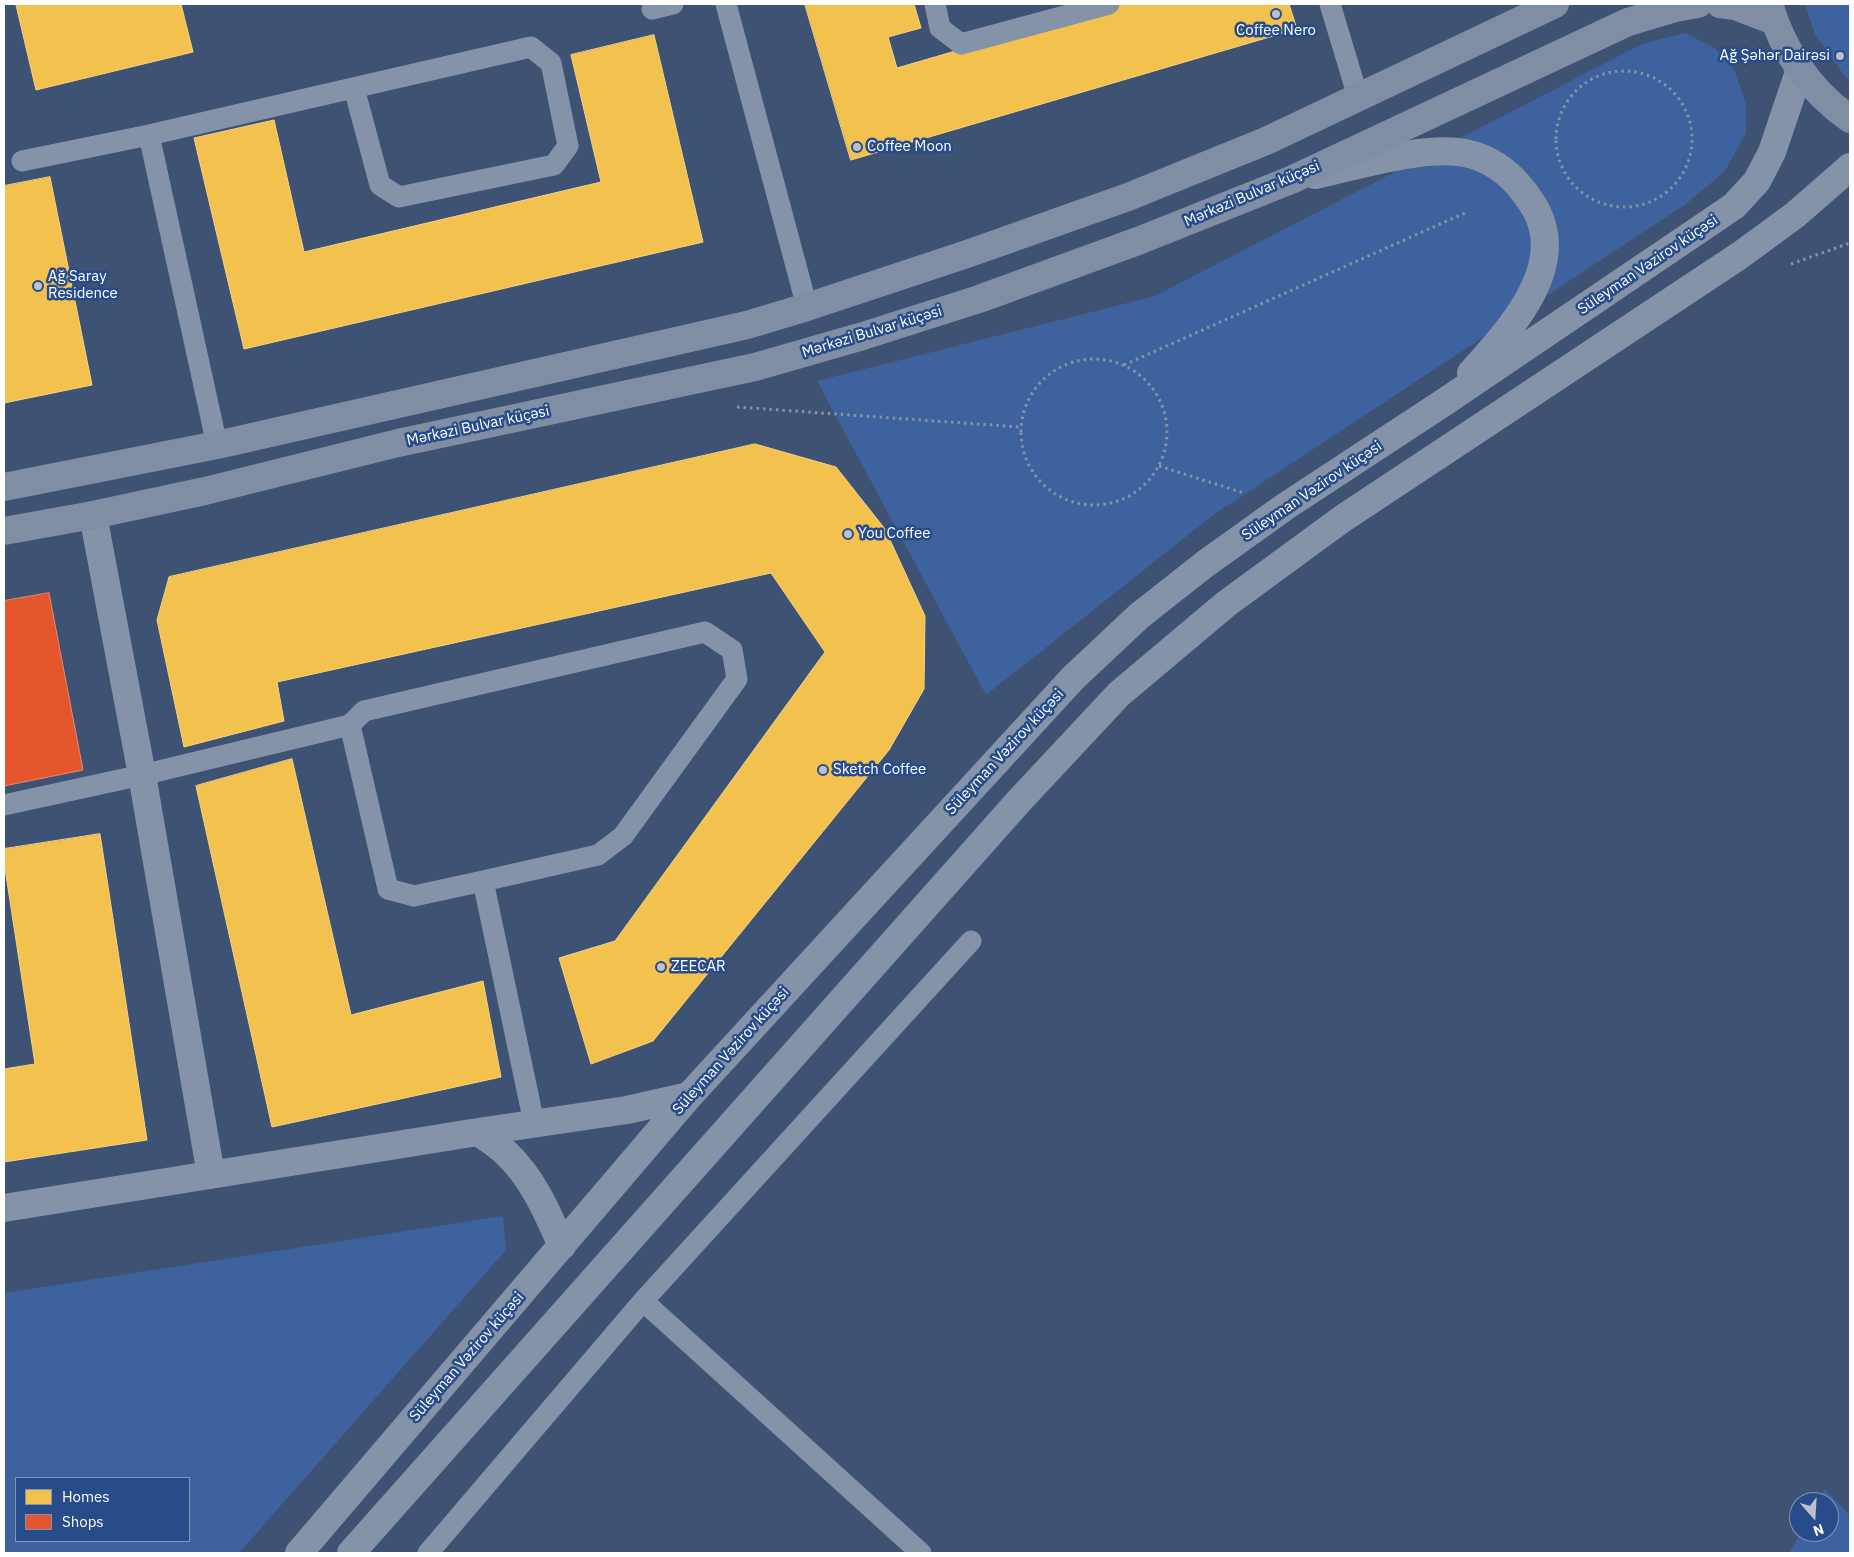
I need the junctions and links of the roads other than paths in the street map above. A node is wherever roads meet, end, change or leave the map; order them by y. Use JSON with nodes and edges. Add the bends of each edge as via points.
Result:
{"nodes":[{"id":1,"x":672,"y":4,"type":"edge"},
{"id":2,"x":726,"y":4,"type":"edge"},
{"id":3,"x":935,"y":4,"type":"edge"},
{"id":4,"x":1110,"y":4,"type":"edge"},
{"id":5,"x":1330,"y":4,"type":"edge"},
{"id":6,"x":1554,"y":4,"type":"edge"},
{"id":7,"x":1698,"y":4,"type":"edge"},
{"id":8,"x":1720,"y":4,"type":"edge"},
{"id":9,"x":652,"y":9,"type":"dead end"},
{"id":10,"x":1772,"y":12,"type":"edge"},
{"id":11,"x":1800,"y":69,"type":"junction"},
{"id":12,"x":354,"y":88,"type":"junction"},
{"id":13,"x":1358,"y":97,"type":"junction"},
{"id":14,"x":1850,"y":120,"type":"edge"},
{"id":15,"x":149,"y":135,"type":"junction"},
{"id":16,"x":22,"y":162,"type":"dead end"},
{"id":17,"x":1850,"y":167,"type":"edge"},
{"id":18,"x":1291,"y":180,"type":"junction"},
{"id":19,"x":807,"y":307,"type":"junction"},
{"id":20,"x":1443,"y":403,"type":"junction"},
{"id":21,"x":217,"y":444,"type":"junction"},
{"id":22,"x":4,"y":487,"type":"edge"},
{"id":23,"x":93,"y":515,"type":"junction"},
{"id":24,"x":4,"y":532,"type":"edge"},
{"id":25,"x":350,"y":725,"type":"junction"},
{"id":26,"x":142,"y":775,"type":"junction"},
{"id":27,"x":4,"y":805,"type":"edge"},
{"id":28,"x":483,"y":881,"type":"junction"},
{"id":29,"x":971,"y":940,"type":"dead end"},
{"id":30,"x":689,"y":1096,"type":"junction"},
{"id":31,"x":534,"y":1123,"type":"junction"},
{"id":32,"x":478,"y":1132,"type":"junction"},
{"id":33,"x":212,"y":1175,"type":"junction"},
{"id":34,"x":4,"y":1208,"type":"edge"},
{"id":35,"x":562,"y":1246,"type":"junction"},
{"id":36,"x":643,"y":1301,"type":"junction"},
{"id":37,"x":299,"y":1553,"type":"edge"},
{"id":38,"x":351,"y":1553,"type":"edge"},
{"id":39,"x":428,"y":1553,"type":"edge"},
{"id":40,"x":921,"y":1553,"type":"edge"}],
"edges":[{"from":1,"to":9,"type":"lane"},
{"from":2,"to":19,"type":"lane"},
{"from":3,"to":4,"type":"lane","via":[[940,28],[961,44]]},
{"from":5,"to":13,"type":"lane"},
{"from":6,"to":13,"type":"street"},
{"from":7,"to":18,"type":"street","name":"Mərkəzi Bulvar küçəsi","via":[[1628,22]]},
{"from":8,"to":10,"type":"street"},
{"from":10,"to":11,"type":"street","via":[[1785,46]]},
{"from":11,"to":14,"type":"street","via":[[1817,91]]},
{"from":11,"to":20,"type":"street","name":"Süleyman Vəzirov küçəsi","via":[[1772,152],[1757,181],[1734,206]]},
{"from":12,"to":12,"type":"lane","via":[[532,46],[551,63],[568,146],[554,165],[399,198],[380,185]]},
{"from":12,"to":15,"type":"lane"},
{"from":13,"to":19,"type":"street","via":[[1266,141],[1128,197]]},
{"from":15,"to":16,"type":"lane"},
{"from":15,"to":21,"type":"lane"},
{"from":17,"to":38,"type":"street","via":[[1795,215],[1739,256],[1342,519],[1226,604],[1119,694]]},
{"from":18,"to":20,"type":"street","via":[[1414,154],[1465,153],[1507,171],[1533,204],[1542,225],[1545,249],[1542,271],[1526,304],[1494,347]]},
{"from":18,"to":23,"type":"street","name":"Mərkəzi Bulvar küçəsi","via":[[980,299],[764,364],[398,443]]},
{"from":19,"to":21,"type":"street","via":[[747,325]]},
{"from":20,"to":30,"type":"street","name":"Süleyman Vəzirov küçəsi","via":[[1286,506],[1139,616],[1072,678]]},
{"from":21,"to":22,"type":"street"},
{"from":23,"to":24,"type":"street","name":"Mərkəzi Bulvar küçəsi"},
{"from":23,"to":26,"type":"street"},
{"from":25,"to":26,"type":"lane"},
{"from":25,"to":28,"type":"lane","via":[[388,889],[414,896]]},
{"from":25,"to":28,"type":"lane","via":[[364,711],[705,632],[732,650],[737,678],[623,836],[598,855]]},
{"from":26,"to":27,"type":"lane"},
{"from":26,"to":33,"type":"street"},
{"from":28,"to":31,"type":"lane"},
{"from":29,"to":36,"type":"lane"},
{"from":30,"to":31,"type":"street","via":[[627,1110]]},
{"from":30,"to":35,"type":"street","name":"Süleyman Vəzirov küçəsi"},
{"from":31,"to":32,"type":"street"},
{"from":32,"to":33,"type":"street"},
{"from":32,"to":35,"type":"street","via":[[506,1153],[524,1174],[546,1210]]},
{"from":33,"to":34,"type":"street"},
{"from":35,"to":37,"type":"street","name":"Süleyman Vəzirov küçəsi"},
{"from":36,"to":39,"type":"lane"},
{"from":36,"to":40,"type":"lane"}]}
